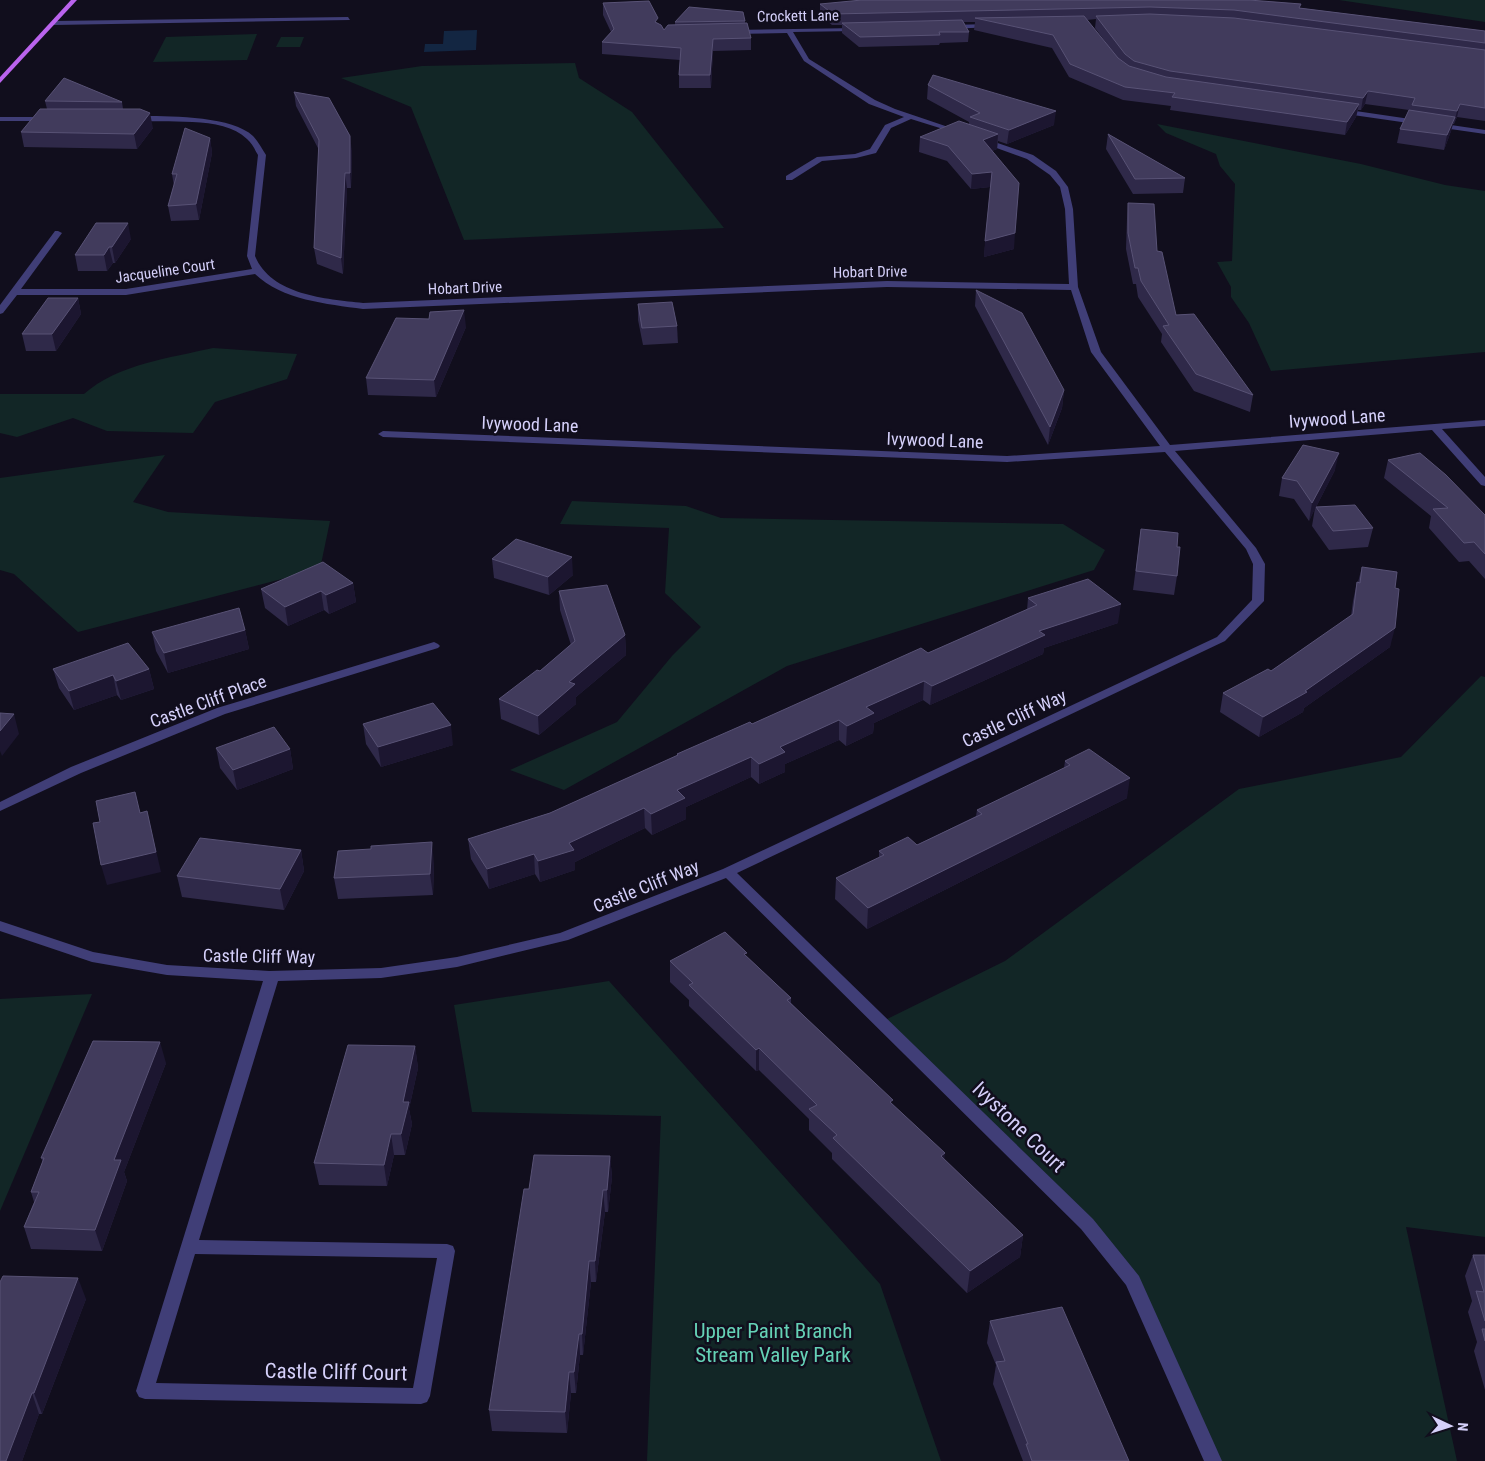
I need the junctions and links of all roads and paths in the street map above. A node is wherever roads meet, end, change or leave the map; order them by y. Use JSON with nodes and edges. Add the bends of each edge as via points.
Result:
{"nodes":[{"id":1,"x":74,"y":0,"type":"edge"},
{"id":2,"x":348,"y":20,"type":"dead end"},
{"id":3,"x":54,"y":23,"type":"junction"},
{"id":4,"x":997,"y":26,"type":"edge"},
{"id":5,"x":938,"y":27,"type":"edge"},
{"id":6,"x":868,"y":29,"type":"edge"},
{"id":7,"x":789,"y":31,"type":"junction"},
{"id":8,"x":722,"y":32,"type":"edge"},
{"id":9,"x":0,"y":81,"type":"edge"},
{"id":10,"x":1331,"y":110,"type":"edge"},
{"id":11,"x":911,"y":117,"type":"junction"},
{"id":12,"x":58,"y":118,"type":"edge"},
{"id":13,"x":127,"y":118,"type":"edge"},
{"id":14,"x":0,"y":119,"type":"edge"},
{"id":15,"x":1485,"y":132,"type":"edge"},
{"id":16,"x":789,"y":178,"type":"dead end"},
{"id":17,"x":58,"y":232,"type":"dead end"},
{"id":18,"x":258,"y":271,"type":"junction"},
{"id":19,"x":1074,"y":287,"type":"junction"},
{"id":20,"x":15,"y":292,"type":"junction"},
{"id":21,"x":0,"y":311,"type":"edge"},
{"id":22,"x":1485,"y":423,"type":"edge"},
{"id":23,"x":1434,"y":427,"type":"junction"},
{"id":24,"x":383,"y":434,"type":"dead end"},
{"id":25,"x":1167,"y":448,"type":"junction"},
{"id":26,"x":1485,"y":482,"type":"edge"},
{"id":27,"x":434,"y":646,"type":"dead end"},
{"id":28,"x":0,"y":807,"type":"edge"},
{"id":29,"x":728,"y":872,"type":"junction"},
{"id":30,"x":0,"y":926,"type":"edge"},
{"id":31,"x":272,"y":975,"type":"junction"},
{"id":32,"x":189,"y":1247,"type":"junction"},
{"id":33,"x":1213,"y":1461,"type":"edge"}],
"edges":[{"from":1,"to":3,"type":"main road"},
{"from":2,"to":3,"type":"street"},
{"from":3,"to":9,"type":"main road"},
{"from":4,"to":5,"type":"street"},
{"from":6,"to":7,"type":"street","name":"Crockett Lane"},
{"from":7,"to":8,"type":"street","name":"Crockett Lane"},
{"from":7,"to":11,"type":"street","name":"Castle Cliff Way","via":[[806,60],[872,102]]},
{"from":10,"to":15,"type":"street"},
{"from":11,"to":16,"type":"street","via":[[888,127],[874,151],[820,159]]},
{"from":11,"to":19,"type":"street","name":"Castle Cliff Way","via":[[1030,157],[1053,173],[1064,187],[1069,209]]},
{"from":12,"to":14,"type":"street"},
{"from":13,"to":18,"type":"street","via":[[197,120],[227,126],[248,135],[262,155],[251,256]]},
{"from":17,"to":20,"type":"street"},
{"from":18,"to":19,"type":"street","name":"Hobart Drive","via":[[275,284],[302,295],[331,303],[364,306],[887,284]]},
{"from":18,"to":20,"type":"street","name":"Jacqueline Court","via":[[126,292]]},
{"from":19,"to":25,"type":"street","name":"Castle Cliff Way","via":[[1096,352]]},
{"from":20,"to":21,"type":"street"},
{"from":22,"to":23,"type":"street","name":"Ivywood Lane"},
{"from":23,"to":25,"type":"street","name":"Ivywood Lane"},
{"from":23,"to":26,"type":"street"},
{"from":24,"to":25,"type":"street","name":"Ivywood Lane","via":[[1007,459]]},
{"from":25,"to":29,"type":"street","name":"Castle Cliff Way","via":[[1251,548],[1259,564],[1258,601],[1221,639]]},
{"from":27,"to":28,"type":"street","name":"Castle Cliff Place","via":[[221,711],[76,770]]},
{"from":29,"to":31,"type":"street","name":"Castle Cliff Way","via":[[564,937],[457,962],[381,973]]},
{"from":29,"to":33,"type":"street","name":"Ivystone Court","via":[[1087,1224],[1133,1281]]},
{"from":30,"to":31,"type":"street","name":"Castle Cliff Way","via":[[92,957],[167,970]]},
{"from":31,"to":32,"type":"street","name":"Castle Cliff Court"},
{"from":32,"to":32,"type":"street","name":"Castle Cliff Court","via":[[145,1391],[421,1396],[447,1251]]}]}
